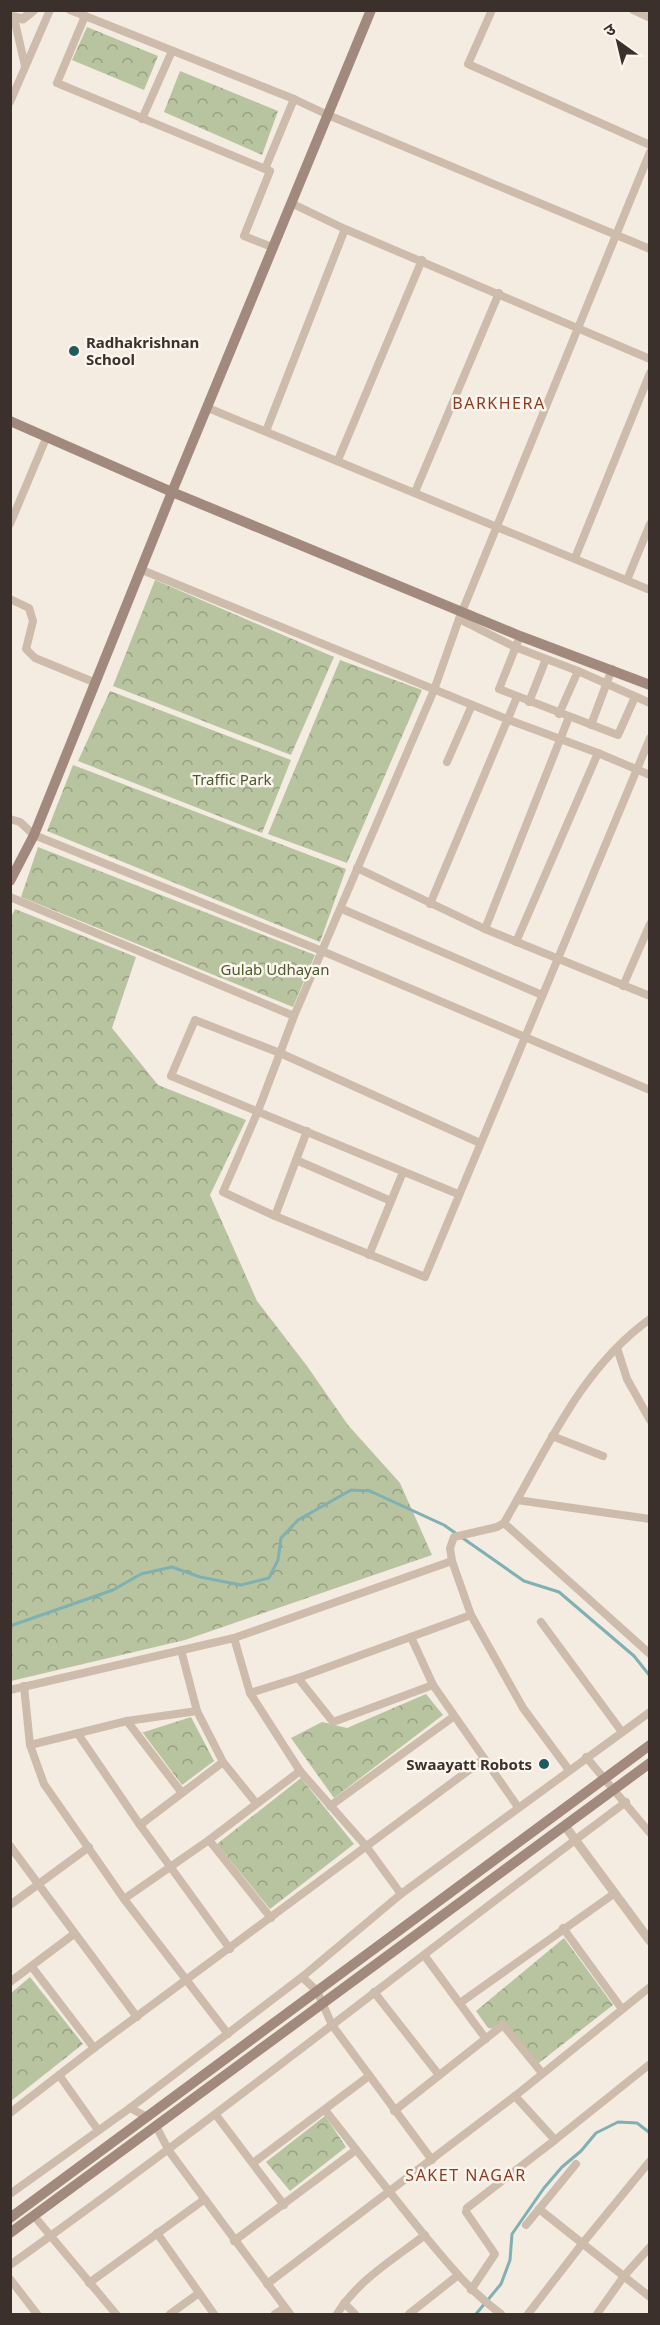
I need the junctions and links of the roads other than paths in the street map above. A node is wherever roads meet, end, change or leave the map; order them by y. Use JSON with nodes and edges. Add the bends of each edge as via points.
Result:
{"nodes":[{"id":1,"x":33,"y":10,"type":"edge"},
{"id":2,"x":50,"y":10,"type":"edge"},
{"id":3,"x":70,"y":10,"type":"edge"},
{"id":4,"x":371,"y":10,"type":"edge"},
{"id":5,"x":492,"y":10,"type":"edge"},
{"id":6,"x":633,"y":10,"type":"edge"},
{"id":7,"x":85,"y":16,"type":"junction"},
{"id":8,"x":12,"y":17,"type":"edge"},
{"id":9,"x":650,"y":18,"type":"edge"},
{"id":10,"x":172,"y":51,"type":"junction"},
{"id":11,"x":25,"y":66,"type":"junction"},
{"id":12,"x":294,"y":99,"type":"junction"},
{"id":13,"x":10,"y":102,"type":"edge"},
{"id":14,"x":328,"y":115,"type":"junction"},
{"id":15,"x":141,"y":119,"type":"junction"},
{"id":16,"x":650,"y":144,"type":"edge"},
{"id":17,"x":650,"y":152,"type":"edge"},
{"id":18,"x":265,"y":169,"type":"junction"},
{"id":19,"x":291,"y":203,"type":"junction"},
{"id":20,"x":345,"y":229,"type":"junction"},
{"id":21,"x":615,"y":235,"type":"junction"},
{"id":22,"x":272,"y":248,"type":"junction"},
{"id":23,"x":650,"y":249,"type":"edge"},
{"id":24,"x":422,"y":260,"type":"junction"},
{"id":25,"x":499,"y":293,"type":"junction"},
{"id":26,"x":578,"y":326,"type":"junction"},
{"id":27,"x":650,"y":358,"type":"edge"},
{"id":28,"x":650,"y":373,"type":"edge"},
{"id":29,"x":208,"y":408,"type":"junction"},
{"id":30,"x":10,"y":421,"type":"edge"},
{"id":31,"x":266,"y":431,"type":"junction"},
{"id":32,"x":47,"y":436,"type":"junction"},
{"id":33,"x":338,"y":460,"type":"junction"},
{"id":34,"x":172,"y":492,"type":"junction"},
{"id":35,"x":416,"y":492,"type":"junction"},
{"id":36,"x":10,"y":524,"type":"edge"},
{"id":37,"x":650,"y":524,"type":"edge"},
{"id":38,"x":498,"y":527,"type":"junction"},
{"id":39,"x":575,"y":558,"type":"junction"},
{"id":40,"x":142,"y":570,"type":"junction"},
{"id":41,"x":627,"y":580,"type":"junction"},
{"id":42,"x":650,"y":590,"type":"edge"},
{"id":43,"x":10,"y":599,"type":"edge"},
{"id":44,"x":461,"y":615,"type":"junction"},
{"id":45,"x":520,"y":636,"type":"junction"},
{"id":46,"x":515,"y":647,"type":"junction"},
{"id":47,"x":546,"y":659,"type":"junction"},
{"id":48,"x":612,"y":669,"type":"junction"},
{"id":49,"x":578,"y":671,"type":"junction"},
{"id":50,"x":96,"y":683,"type":"junction"},
{"id":51,"x":607,"y":683,"type":"junction"},
{"id":52,"x":650,"y":685,"type":"edge"},
{"id":53,"x":434,"y":690,"type":"junction"},
{"id":54,"x":518,"y":697,"type":"junction"},
{"id":55,"x":635,"y":697,"type":"junction"},
{"id":56,"x":529,"y":702,"type":"junction"},
{"id":57,"x":650,"y":703,"type":"edge"},
{"id":58,"x":472,"y":705,"type":"junction"},
{"id":59,"x":559,"y":714,"type":"junction"},
{"id":60,"x":569,"y":717,"type":"junction"},
{"id":61,"x":508,"y":720,"type":"junction"},
{"id":62,"x":591,"y":725,"type":"junction"},
{"id":63,"x":650,"y":738,"type":"edge"},
{"id":64,"x":560,"y":740,"type":"junction"},
{"id":65,"x":598,"y":753,"type":"junction"},
{"id":66,"x":447,"y":762,"type":"dead end"},
{"id":67,"x":637,"y":770,"type":"junction"},
{"id":68,"x":650,"y":776,"type":"edge"},
{"id":69,"x":10,"y":819,"type":"edge"},
{"id":70,"x":34,"y":835,"type":"junction"},
{"id":71,"x":357,"y":868,"type":"junction"},
{"id":72,"x":10,"y":881,"type":"edge"},
{"id":73,"x":10,"y":897,"type":"edge"},
{"id":74,"x":430,"y":904,"type":"junction"},
{"id":75,"x":342,"y":909,"type":"junction"},
{"id":76,"x":650,"y":924,"type":"edge"},
{"id":77,"x":485,"y":929,"type":"junction"},
{"id":78,"x":516,"y":942,"type":"junction"},
{"id":79,"x":322,"y":951,"type":"junction"},
{"id":80,"x":558,"y":958,"type":"junction"},
{"id":81,"x":623,"y":986,"type":"junction"},
{"id":82,"x":542,"y":995,"type":"junction"},
{"id":83,"x":650,"y":996,"type":"edge"},
{"id":84,"x":294,"y":1016,"type":"junction"},
{"id":85,"x":524,"y":1037,"type":"junction"},
{"id":86,"x":280,"y":1053,"type":"junction"},
{"id":87,"x":650,"y":1089,"type":"edge"},
{"id":88,"x":258,"y":1111,"type":"junction"},
{"id":89,"x":307,"y":1131,"type":"junction"},
{"id":90,"x":480,"y":1143,"type":"junction"},
{"id":91,"x":296,"y":1160,"type":"junction"},
{"id":92,"x":403,"y":1172,"type":"junction"},
{"id":93,"x":458,"y":1194,"type":"junction"},
{"id":94,"x":391,"y":1201,"type":"junction"},
{"id":95,"x":275,"y":1216,"type":"junction"},
{"id":96,"x":369,"y":1255,"type":"junction"},
{"id":97,"x":650,"y":1319,"type":"edge"},
{"id":98,"x":617,"y":1348,"type":"junction"},
{"id":99,"x":650,"y":1420,"type":"edge"},
{"id":100,"x":552,"y":1436,"type":"junction"},
{"id":101,"x":603,"y":1456,"type":"dead end"},
{"id":102,"x":517,"y":1500,"type":"junction"},
{"id":103,"x":650,"y":1519,"type":"edge"},
{"id":104,"x":501,"y":1525,"type":"junction"},
{"id":105,"x":452,"y":1561,"type":"junction"},
{"id":106,"x":471,"y":1615,"type":"junction"},
{"id":107,"x":541,"y":1622,"type":"dead end"},
{"id":108,"x":411,"y":1637,"type":"junction"},
{"id":109,"x":234,"y":1638,"type":"junction"},
{"id":110,"x":181,"y":1650,"type":"junction"},
{"id":111,"x":650,"y":1654,"type":"edge"},
{"id":112,"x":298,"y":1678,"type":"junction"},
{"id":113,"x":433,"y":1685,"type":"junction"},
{"id":114,"x":24,"y":1686,"type":"junction"},
{"id":115,"x":10,"y":1690,"type":"edge"},
{"id":116,"x":250,"y":1693,"type":"junction"},
{"id":117,"x":197,"y":1711,"type":"junction"},
{"id":118,"x":650,"y":1712,"type":"edge"},
{"id":119,"x":453,"y":1717,"type":"junction"},
{"id":120,"x":128,"y":1721,"type":"junction"},
{"id":121,"x":622,"y":1732,"type":"junction"},
{"id":122,"x":78,"y":1734,"type":"junction"},
{"id":123,"x":30,"y":1745,"type":"junction"},
{"id":124,"x":648,"y":1746,"type":"edge"},
{"id":125,"x":586,"y":1757,"type":"junction"},
{"id":126,"x":484,"y":1759,"type":"junction"},
{"id":127,"x":223,"y":1762,"type":"junction"},
{"id":128,"x":650,"y":1763,"type":"edge"},
{"id":129,"x":568,"y":1770,"type":"junction"},
{"id":130,"x":300,"y":1771,"type":"junction"},
{"id":131,"x":604,"y":1778,"type":"junction"},
{"id":132,"x":612,"y":1789,"type":"junction"},
{"id":133,"x":182,"y":1793,"type":"junction"},
{"id":134,"x":626,"y":1802,"type":"junction"},
{"id":135,"x":256,"y":1803,"type":"junction"},
{"id":136,"x":330,"y":1806,"type":"junction"},
{"id":137,"x":518,"y":1807,"type":"junction"},
{"id":138,"x":140,"y":1825,"type":"junction"},
{"id":139,"x":565,"y":1826,"type":"junction"},
{"id":140,"x":650,"y":1833,"type":"edge"},
{"id":141,"x":209,"y":1840,"type":"junction"},
{"id":142,"x":575,"y":1840,"type":"junction"},
{"id":143,"x":10,"y":1846,"type":"edge"},
{"id":144,"x":366,"y":1846,"type":"junction"},
{"id":145,"x":89,"y":1847,"type":"junction"},
{"id":146,"x":171,"y":1867,"type":"junction"},
{"id":147,"x":37,"y":1883,"type":"junction"},
{"id":148,"x":615,"y":1893,"type":"junction"},
{"id":149,"x":401,"y":1894,"type":"junction"},
{"id":150,"x":124,"y":1899,"type":"junction"},
{"id":151,"x":10,"y":1905,"type":"edge"},
{"id":152,"x":271,"y":1918,"type":"junction"},
{"id":153,"x":563,"y":1928,"type":"junction"},
{"id":154,"x":74,"y":1934,"type":"junction"},
{"id":155,"x":650,"y":1941,"type":"edge"},
{"id":156,"x":230,"y":1949,"type":"junction"},
{"id":157,"x":424,"y":1955,"type":"junction"},
{"id":158,"x":32,"y":1967,"type":"junction"},
{"id":159,"x":302,"y":1977,"type":"junction"},
{"id":160,"x":187,"y":1979,"type":"junction"},
{"id":161,"x":10,"y":1982,"type":"edge"},
{"id":162,"x":650,"y":1987,"type":"edge"},
{"id":163,"x":317,"y":1991,"type":"junction"},
{"id":164,"x":374,"y":1992,"type":"junction"},
{"id":165,"x":460,"y":2003,"type":"junction"},
{"id":166,"x":322,"y":2004,"type":"junction"},
{"id":167,"x":622,"y":2009,"type":"junction"},
{"id":168,"x":137,"y":2017,"type":"junction"},
{"id":169,"x":332,"y":2025,"type":"junction"},
{"id":170,"x":228,"y":2034,"type":"junction"},
{"id":171,"x":486,"y":2039,"type":"junction"},
{"id":172,"x":94,"y":2048,"type":"junction"},
{"id":173,"x":650,"y":2064,"type":"edge"},
{"id":174,"x":542,"y":2073,"type":"junction"},
{"id":175,"x":59,"y":2075,"type":"junction"},
{"id":176,"x":439,"y":2075,"type":"junction"},
{"id":177,"x":369,"y":2076,"type":"junction"},
{"id":178,"x":515,"y":2096,"type":"junction"},
{"id":179,"x":130,"y":2108,"type":"junction"},
{"id":180,"x":325,"y":2110,"type":"junction"},
{"id":181,"x":394,"y":2110,"type":"junction"},
{"id":182,"x":10,"y":2113,"type":"edge"},
{"id":183,"x":216,"y":2115,"type":"junction"},
{"id":184,"x":147,"y":2117,"type":"junction"},
{"id":185,"x":156,"y":2126,"type":"junction"},
{"id":186,"x":98,"y":2130,"type":"junction"},
{"id":187,"x":555,"y":2140,"type":"junction"},
{"id":188,"x":356,"y":2150,"type":"junction"},
{"id":189,"x":169,"y":2151,"type":"junction"},
{"id":190,"x":432,"y":2160,"type":"junction"},
{"id":191,"x":650,"y":2161,"type":"edge"},
{"id":192,"x":253,"y":2163,"type":"junction"},
{"id":193,"x":576,"y":2164,"type":"dead end"},
{"id":194,"x":389,"y":2193,"type":"junction"},
{"id":195,"x":10,"y":2194,"type":"edge"},
{"id":196,"x":205,"y":2199,"type":"junction"},
{"id":197,"x":284,"y":2205,"type":"junction"},
{"id":198,"x":539,"y":2209,"type":"junction"},
{"id":199,"x":34,"y":2216,"type":"junction"},
{"id":200,"x":10,"y":2218,"type":"edge"},
{"id":201,"x":526,"y":2225,"type":"dead end"},
{"id":202,"x":10,"y":2233,"type":"edge"},
{"id":203,"x":157,"y":2233,"type":"junction"},
{"id":204,"x":425,"y":2235,"type":"junction"},
{"id":205,"x":50,"y":2236,"type":"junction"},
{"id":206,"x":234,"y":2241,"type":"junction"},
{"id":207,"x":582,"y":2244,"type":"junction"},
{"id":208,"x":650,"y":2247,"type":"edge"},
{"id":209,"x":10,"y":2265,"type":"edge"},
{"id":210,"x":457,"y":2276,"type":"junction"},
{"id":211,"x":624,"y":2276,"type":"junction"},
{"id":212,"x":10,"y":2279,"type":"edge"},
{"id":213,"x":89,"y":2283,"type":"junction"},
{"id":214,"x":267,"y":2284,"type":"junction"},
{"id":215,"x":471,"y":2290,"type":"junction"},
{"id":216,"x":199,"y":2293,"type":"junction"},
{"id":217,"x":650,"y":2297,"type":"edge"},
{"id":218,"x":344,"y":2303,"type":"junction"},
{"id":219,"x":288,"y":2311,"type":"edge"},
{"id":220,"x":498,"y":2312,"type":"edge"},
{"id":221,"x":37,"y":2314,"type":"edge"},
{"id":222,"x":116,"y":2314,"type":"edge"},
{"id":223,"x":170,"y":2314,"type":"edge"},
{"id":224,"x":214,"y":2314,"type":"edge"},
{"id":225,"x":275,"y":2314,"type":"edge"},
{"id":226,"x":337,"y":2314,"type":"edge"},
{"id":227,"x":355,"y":2314,"type":"edge"},
{"id":228,"x":409,"y":2314,"type":"edge"},
{"id":229,"x":528,"y":2314,"type":"edge"},
{"id":230,"x":597,"y":2314,"type":"edge"}],
"edges":[{"from":1,"to":8,"type":"street","via":[[23,19]]},
{"from":2,"to":11,"type":"street"},
{"from":3,"to":7,"type":"street"},
{"from":4,"to":14,"type":"main road"},
{"from":5,"to":16,"type":"street","via":[[468,64]]},
{"from":6,"to":9,"type":"street"},
{"from":7,"to":10,"type":"street"},
{"from":7,"to":15,"type":"street","via":[[57,83]]},
{"from":8,"to":11,"type":"street"},
{"from":10,"to":12,"type":"street"},
{"from":10,"to":15,"type":"street"},
{"from":11,"to":13,"type":"street"},
{"from":12,"to":14,"type":"street"},
{"from":12,"to":18,"type":"street"},
{"from":14,"to":19,"type":"main road"},
{"from":14,"to":21,"type":"street"},
{"from":15,"to":18,"type":"street"},
{"from":17,"to":21,"type":"street"},
{"from":18,"to":22,"type":"street","via":[[270,171],[244,236]]},
{"from":19,"to":20,"type":"street"},
{"from":19,"to":22,"type":"main road"},
{"from":20,"to":24,"type":"street"},
{"from":20,"to":31,"type":"street"},
{"from":21,"to":23,"type":"street"},
{"from":21,"to":26,"type":"street"},
{"from":22,"to":29,"type":"main road"},
{"from":24,"to":25,"type":"street"},
{"from":24,"to":33,"type":"street"},
{"from":25,"to":26,"type":"street"},
{"from":25,"to":35,"type":"street"},
{"from":26,"to":27,"type":"street"},
{"from":26,"to":38,"type":"street"},
{"from":28,"to":39,"type":"street"},
{"from":29,"to":31,"type":"street"},
{"from":29,"to":34,"type":"main road"},
{"from":30,"to":32,"type":"main road"},
{"from":31,"to":33,"type":"street"},
{"from":32,"to":34,"type":"main road"},
{"from":32,"to":36,"type":"street"},
{"from":33,"to":35,"type":"street"},
{"from":34,"to":40,"type":"main road"},
{"from":34,"to":44,"type":"main road"},
{"from":35,"to":38,"type":"street"},
{"from":37,"to":41,"type":"street"},
{"from":38,"to":39,"type":"street"},
{"from":38,"to":44,"type":"street"},
{"from":39,"to":41,"type":"street"},
{"from":40,"to":50,"type":"main road"},
{"from":40,"to":53,"type":"street"},
{"from":41,"to":42,"type":"street"},
{"from":43,"to":50,"type":"street","via":[[29,608],[33,621],[26,649],[35,658]]},
{"from":44,"to":45,"type":"main road"},
{"from":44,"to":46,"type":"street"},
{"from":44,"to":53,"type":"street"},
{"from":45,"to":46,"type":"street"},
{"from":45,"to":48,"type":"main road"},
{"from":46,"to":47,"type":"street"},
{"from":46,"to":54,"type":"street","via":[[499,689]]},
{"from":47,"to":49,"type":"street"},
{"from":47,"to":56,"type":"street"},
{"from":48,"to":51,"type":"street"},
{"from":48,"to":52,"type":"main road"},
{"from":49,"to":51,"type":"street"},
{"from":49,"to":59,"type":"street"},
{"from":50,"to":70,"type":"main road"},
{"from":51,"to":55,"type":"street"},
{"from":51,"to":62,"type":"street"},
{"from":53,"to":58,"type":"street"},
{"from":53,"to":71,"type":"street"},
{"from":54,"to":56,"type":"street"},
{"from":54,"to":61,"type":"street"},
{"from":55,"to":57,"type":"street"},
{"from":55,"to":62,"type":"street","via":[[618,735]]},
{"from":56,"to":59,"type":"street"},
{"from":58,"to":61,"type":"street"},
{"from":58,"to":66,"type":"street"},
{"from":59,"to":60,"type":"street"},
{"from":60,"to":62,"type":"street"},
{"from":60,"to":64,"type":"street"},
{"from":61,"to":64,"type":"street"},
{"from":61,"to":74,"type":"street"},
{"from":63,"to":67,"type":"street"},
{"from":64,"to":65,"type":"street"},
{"from":64,"to":77,"type":"street"},
{"from":65,"to":67,"type":"street"},
{"from":65,"to":78,"type":"street"},
{"from":67,"to":68,"type":"street"},
{"from":67,"to":80,"type":"street"},
{"from":69,"to":70,"type":"street","via":[[20,822]]},
{"from":70,"to":72,"type":"main road"},
{"from":70,"to":79,"type":"street"},
{"from":71,"to":74,"type":"street"},
{"from":71,"to":75,"type":"street"},
{"from":73,"to":84,"type":"street"},
{"from":74,"to":77,"type":"street"},
{"from":75,"to":79,"type":"street"},
{"from":75,"to":82,"type":"street"},
{"from":76,"to":81,"type":"street"},
{"from":77,"to":78,"type":"street"},
{"from":78,"to":80,"type":"street"},
{"from":79,"to":84,"type":"street"},
{"from":79,"to":85,"type":"street"},
{"from":80,"to":81,"type":"street"},
{"from":80,"to":82,"type":"street"},
{"from":81,"to":83,"type":"street"},
{"from":82,"to":85,"type":"street"},
{"from":84,"to":86,"type":"street"},
{"from":85,"to":87,"type":"street"},
{"from":85,"to":90,"type":"street"},
{"from":86,"to":88,"type":"street"},
{"from":86,"to":88,"type":"street","via":[[195,1020],[171,1076]]},
{"from":86,"to":90,"type":"street"},
{"from":88,"to":89,"type":"street"},
{"from":88,"to":95,"type":"street","via":[[223,1192]]},
{"from":89,"to":91,"type":"street"},
{"from":89,"to":92,"type":"street"},
{"from":90,"to":93,"type":"street"},
{"from":91,"to":94,"type":"street"},
{"from":91,"to":95,"type":"street"},
{"from":92,"to":93,"type":"street"},
{"from":92,"to":94,"type":"street"},
{"from":93,"to":96,"type":"street","via":[[424,1277]]},
{"from":94,"to":96,"type":"street"},
{"from":95,"to":96,"type":"street"},
{"from":97,"to":98,"type":"street"},
{"from":98,"to":99,"type":"street","via":[[627,1379]]},
{"from":98,"to":100,"type":"street","via":[[571,1404]]},
{"from":100,"to":101,"type":"street"},
{"from":100,"to":102,"type":"street"},
{"from":102,"to":103,"type":"street"},
{"from":102,"to":104,"type":"street"},
{"from":104,"to":105,"type":"street","via":[[454,1537],[450,1548]]},
{"from":104,"to":111,"type":"street"},
{"from":105,"to":106,"type":"street"},
{"from":105,"to":109,"type":"street"},
{"from":106,"to":108,"type":"street"},
{"from":106,"to":129,"type":"street","via":[[523,1708]]},
{"from":107,"to":121,"type":"street"},
{"from":108,"to":112,"type":"street"},
{"from":108,"to":113,"type":"street"},
{"from":109,"to":110,"type":"street"},
{"from":109,"to":116,"type":"street"},
{"from":110,"to":114,"type":"street"},
{"from":110,"to":117,"type":"street"},
{"from":112,"to":113,"type":"street","via":[[333,1722]]},
{"from":112,"to":116,"type":"street"},
{"from":113,"to":119,"type":"street"},
{"from":114,"to":115,"type":"street"},
{"from":114,"to":123,"type":"street"},
{"from":116,"to":130,"type":"street"},
{"from":117,"to":120,"type":"street"},
{"from":117,"to":127,"type":"street"},
{"from":118,"to":121,"type":"street"},
{"from":119,"to":126,"type":"street"},
{"from":119,"to":136,"type":"street"},
{"from":120,"to":122,"type":"street"},
{"from":120,"to":133,"type":"street"},
{"from":121,"to":125,"type":"street"},
{"from":122,"to":123,"type":"street"},
{"from":122,"to":138,"type":"street"},
{"from":123,"to":145,"type":"street","via":[[44,1784]]},
{"from":124,"to":131,"type":"main road"},
{"from":125,"to":129,"type":"street"},
{"from":125,"to":131,"type":"street"},
{"from":126,"to":137,"type":"street"},
{"from":126,"to":144,"type":"street"},
{"from":127,"to":133,"type":"street"},
{"from":127,"to":135,"type":"street"},
{"from":128,"to":132,"type":"main road"},
{"from":129,"to":137,"type":"street"},
{"from":130,"to":135,"type":"street"},
{"from":130,"to":136,"type":"street"},
{"from":131,"to":132,"type":"street"},
{"from":131,"to":163,"type":"main road"},
{"from":132,"to":134,"type":"street"},
{"from":132,"to":139,"type":"main road"},
{"from":133,"to":138,"type":"street"},
{"from":134,"to":140,"type":"street"},
{"from":134,"to":142,"type":"street"},
{"from":135,"to":141,"type":"street"},
{"from":136,"to":144,"type":"street"},
{"from":137,"to":149,"type":"street"},
{"from":138,"to":146,"type":"street"},
{"from":139,"to":142,"type":"street"},
{"from":139,"to":166,"type":"main road"},
{"from":141,"to":146,"type":"street"},
{"from":141,"to":152,"type":"street"},
{"from":142,"to":148,"type":"street"},
{"from":142,"to":157,"type":"street"},
{"from":143,"to":147,"type":"street"},
{"from":144,"to":149,"type":"street"},
{"from":144,"to":152,"type":"street"},
{"from":145,"to":147,"type":"street"},
{"from":145,"to":150,"type":"street"},
{"from":146,"to":150,"type":"street"},
{"from":146,"to":156,"type":"street"},
{"from":147,"to":151,"type":"street"},
{"from":147,"to":154,"type":"street"},
{"from":148,"to":153,"type":"street"},
{"from":148,"to":155,"type":"street"},
{"from":149,"to":159,"type":"street"},
{"from":150,"to":160,"type":"street"},
{"from":152,"to":156,"type":"street"},
{"from":153,"to":165,"type":"street"},
{"from":153,"to":167,"type":"street"},
{"from":154,"to":158,"type":"street"},
{"from":154,"to":168,"type":"street"},
{"from":156,"to":160,"type":"street"},
{"from":157,"to":164,"type":"street"},
{"from":157,"to":165,"type":"street"},
{"from":158,"to":161,"type":"street"},
{"from":158,"to":172,"type":"street"},
{"from":159,"to":163,"type":"street"},
{"from":159,"to":170,"type":"street"},
{"from":160,"to":168,"type":"street"},
{"from":160,"to":170,"type":"street"},
{"from":162,"to":167,"type":"street"},
{"from":163,"to":166,"type":"street"},
{"from":163,"to":184,"type":"main road"},
{"from":164,"to":169,"type":"street"},
{"from":164,"to":176,"type":"street"},
{"from":165,"to":171,"type":"street"},
{"from":166,"to":169,"type":"street"},
{"from":166,"to":185,"type":"main road"},
{"from":167,"to":174,"type":"street"},
{"from":168,"to":172,"type":"street"},
{"from":169,"to":177,"type":"street"},
{"from":169,"to":183,"type":"street"},
{"from":170,"to":179,"type":"street"},
{"from":171,"to":174,"type":"street","via":[[503,2025]]},
{"from":171,"to":176,"type":"street"},
{"from":172,"to":175,"type":"street"},
{"from":173,"to":187,"type":"street"},
{"from":174,"to":178,"type":"street"},
{"from":175,"to":182,"type":"street"},
{"from":175,"to":186,"type":"street"},
{"from":176,"to":181,"type":"street"},
{"from":177,"to":180,"type":"street"},
{"from":177,"to":181,"type":"street"},
{"from":178,"to":187,"type":"street"},
{"from":178,"to":190,"type":"street"},
{"from":179,"to":184,"type":"street"},
{"from":179,"to":186,"type":"street"},
{"from":180,"to":188,"type":"street"},
{"from":180,"to":192,"type":"street"},
{"from":181,"to":190,"type":"street"},
{"from":183,"to":189,"type":"street"},
{"from":183,"to":192,"type":"street"},
{"from":184,"to":185,"type":"main road"},
{"from":184,"to":200,"type":"main road"},
{"from":185,"to":189,"type":"street"},
{"from":185,"to":199,"type":"main road"},
{"from":186,"to":195,"type":"street"},
{"from":187,"to":215,"type":"street","via":[[467,2208],[495,2254]]},
{"from":188,"to":194,"type":"street"},
{"from":188,"to":197,"type":"street"},
{"from":189,"to":196,"type":"street"},
{"from":189,"to":205,"type":"street"},
{"from":190,"to":194,"type":"street"},
{"from":191,"to":207,"type":"street"},
{"from":192,"to":197,"type":"street"},
{"from":193,"to":198,"type":"street"},
{"from":194,"to":204,"type":"street"},
{"from":194,"to":214,"type":"street"},
{"from":196,"to":203,"type":"street"},
{"from":196,"to":206,"type":"street"},
{"from":197,"to":206,"type":"street"},
{"from":198,"to":201,"type":"street"},
{"from":198,"to":207,"type":"street"},
{"from":199,"to":202,"type":"main road"},
{"from":199,"to":205,"type":"street"},
{"from":203,"to":213,"type":"street"},
{"from":203,"to":216,"type":"street"},
{"from":204,"to":210,"type":"street"},
{"from":204,"to":218,"type":"street","via":[[365,2281]]},
{"from":205,"to":209,"type":"street"},
{"from":205,"to":213,"type":"street"},
{"from":206,"to":214,"type":"street"},
{"from":207,"to":211,"type":"street"},
{"from":207,"to":229,"type":"street"},
{"from":208,"to":211,"type":"street"},
{"from":210,"to":215,"type":"street"},
{"from":210,"to":228,"type":"street"},
{"from":211,"to":217,"type":"street"},
{"from":211,"to":230,"type":"street"},
{"from":212,"to":221,"type":"street"},
{"from":213,"to":222,"type":"street"},
{"from":214,"to":219,"type":"street"},
{"from":215,"to":220,"type":"street"},
{"from":216,"to":223,"type":"street"},
{"from":216,"to":224,"type":"street"},
{"from":218,"to":226,"type":"street"},
{"from":218,"to":227,"type":"street"},
{"from":219,"to":225,"type":"street"}]}
